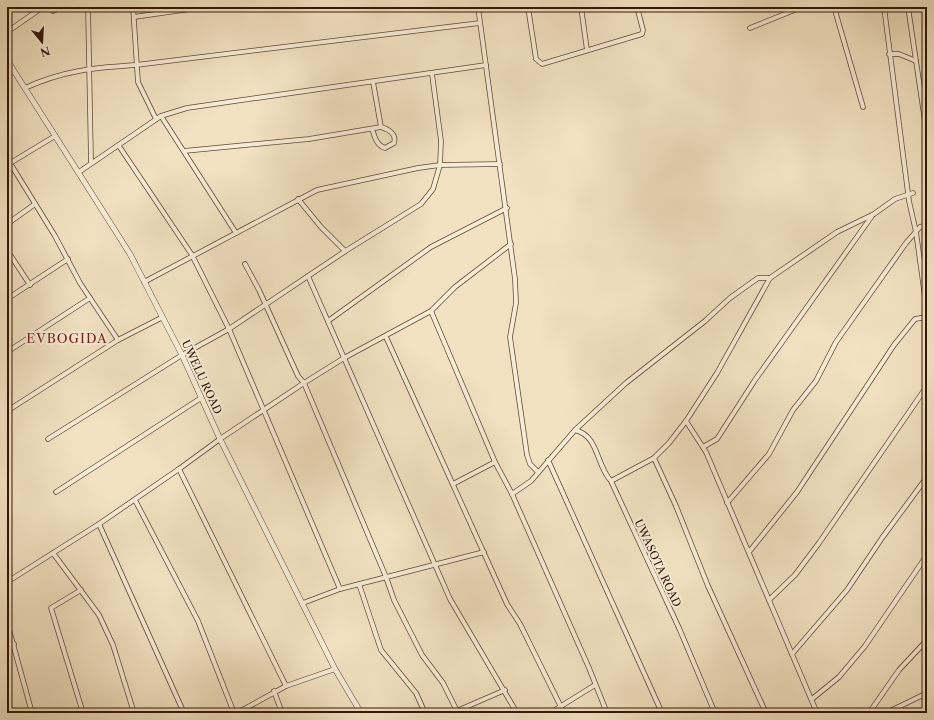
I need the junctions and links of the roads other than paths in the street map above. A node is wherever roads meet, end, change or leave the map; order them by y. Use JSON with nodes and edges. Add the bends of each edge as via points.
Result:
{"nodes":[{"id":1,"x":44,"y":7,"type":"edge"},
{"id":2,"x":48,"y":7,"type":"edge"},
{"id":3,"x":61,"y":7,"type":"edge"},
{"id":4,"x":88,"y":7,"type":"edge"},
{"id":5,"x":133,"y":7,"type":"edge"},
{"id":6,"x":157,"y":7,"type":"edge"},
{"id":7,"x":204,"y":7,"type":"edge"},
{"id":8,"x":478,"y":7,"type":"edge"},
{"id":9,"x":528,"y":7,"type":"edge"},
{"id":10,"x":581,"y":7,"type":"edge"},
{"id":11,"x":637,"y":7,"type":"edge"},
{"id":12,"x":802,"y":7,"type":"edge"},
{"id":13,"x":834,"y":7,"type":"edge"},
{"id":14,"x":884,"y":7,"type":"edge"},
{"id":15,"x":908,"y":7,"type":"edge"},
{"id":16,"x":158,"y":13,"type":"junction"},
{"id":17,"x":134,"y":17,"type":"junction"},
{"id":18,"x":480,"y":23,"type":"junction"},
{"id":19,"x":750,"y":28,"type":"dead end"},
{"id":20,"x":7,"y":32,"type":"edge"},
{"id":21,"x":588,"y":50,"type":"junction"},
{"id":22,"x":889,"y":54,"type":"junction"},
{"id":23,"x":7,"y":60,"type":"edge"},
{"id":24,"x":916,"y":61,"type":"junction"},
{"id":25,"x":136,"y":65,"type":"junction"},
{"id":26,"x":486,"y":65,"type":"junction"},
{"id":27,"x":91,"y":68,"type":"junction"},
{"id":28,"x":432,"y":74,"type":"junction"},
{"id":29,"x":373,"y":82,"type":"junction"},
{"id":30,"x":25,"y":88,"type":"junction"},
{"id":31,"x":863,"y":107,"type":"dead end"},
{"id":32,"x":161,"y":116,"type":"junction"},
{"id":33,"x":156,"y":119,"type":"junction"},
{"id":34,"x":381,"y":127,"type":"junction"},
{"id":35,"x":372,"y":129,"type":"junction"},
{"id":36,"x":927,"y":135,"type":"edge"},
{"id":37,"x":55,"y":136,"type":"junction"},
{"id":38,"x":120,"y":146,"type":"junction"},
{"id":39,"x":7,"y":150,"type":"edge"},
{"id":40,"x":184,"y":151,"type":"junction"},
{"id":41,"x":91,"y":162,"type":"junction"},
{"id":42,"x":9,"y":164,"type":"edge"},
{"id":43,"x":500,"y":164,"type":"junction"},
{"id":44,"x":440,"y":165,"type":"junction"},
{"id":45,"x":79,"y":172,"type":"junction"},
{"id":46,"x":911,"y":194,"type":"junction"},
{"id":47,"x":298,"y":199,"type":"junction"},
{"id":48,"x":35,"y":204,"type":"junction"},
{"id":49,"x":507,"y":208,"type":"junction"},
{"id":50,"x":874,"y":214,"type":"junction"},
{"id":51,"x":7,"y":224,"type":"edge"},
{"id":52,"x":927,"y":225,"type":"edge"},
{"id":53,"x":916,"y":232,"type":"junction"},
{"id":54,"x":236,"y":233,"type":"junction"},
{"id":55,"x":511,"y":244,"type":"junction"},
{"id":56,"x":7,"y":250,"type":"edge"},
{"id":57,"x":345,"y":251,"type":"junction"},
{"id":58,"x":192,"y":255,"type":"junction"},
{"id":59,"x":68,"y":259,"type":"junction"},
{"id":60,"x":244,"y":264,"type":"dead end"},
{"id":61,"x":308,"y":276,"type":"junction"},
{"id":62,"x":770,"y":278,"type":"junction"},
{"id":63,"x":144,"y":282,"type":"junction"},
{"id":64,"x":30,"y":285,"type":"junction"},
{"id":65,"x":90,"y":298,"type":"junction"},
{"id":66,"x":7,"y":299,"type":"edge"},
{"id":67,"x":266,"y":304,"type":"junction"},
{"id":68,"x":431,"y":311,"type":"junction"},
{"id":69,"x":927,"y":311,"type":"edge"},
{"id":70,"x":927,"y":317,"type":"edge"},
{"id":71,"x":161,"y":318,"type":"junction"},
{"id":72,"x":328,"y":321,"type":"junction"},
{"id":73,"x":229,"y":329,"type":"junction"},
{"id":74,"x":386,"y":337,"type":"junction"},
{"id":75,"x":118,"y":340,"type":"junction"},
{"id":76,"x":7,"y":352,"type":"edge"},
{"id":77,"x":182,"y":355,"type":"junction"},
{"id":78,"x":344,"y":358,"type":"junction"},
{"id":79,"x":304,"y":383,"type":"junction"},
{"id":80,"x":927,"y":386,"type":"edge"},
{"id":81,"x":202,"y":398,"type":"junction"},
{"id":82,"x":263,"y":410,"type":"junction"},
{"id":83,"x":7,"y":411,"type":"edge"},
{"id":84,"x":686,"y":421,"type":"junction"},
{"id":85,"x":574,"y":430,"type":"junction"},
{"id":86,"x":48,"y":439,"type":"dead end"},
{"id":87,"x":220,"y":439,"type":"junction"},
{"id":88,"x":703,"y":447,"type":"junction"},
{"id":89,"x":654,"y":458,"type":"junction"},
{"id":90,"x":548,"y":460,"type":"junction"},
{"id":91,"x":495,"y":462,"type":"junction"},
{"id":92,"x":179,"y":470,"type":"junction"},
{"id":93,"x":538,"y":472,"type":"junction"},
{"id":94,"x":927,"y":477,"type":"edge"},
{"id":95,"x":611,"y":481,"type":"junction"},
{"id":96,"x":454,"y":484,"type":"junction"},
{"id":97,"x":56,"y":492,"type":"dead end"},
{"id":98,"x":512,"y":494,"type":"junction"},
{"id":99,"x":135,"y":500,"type":"junction"},
{"id":100,"x":727,"y":503,"type":"junction"},
{"id":101,"x":99,"y":524,"type":"junction"},
{"id":102,"x":484,"y":552,"type":"junction"},
{"id":103,"x":749,"y":552,"type":"junction"},
{"id":104,"x":53,"y":553,"type":"junction"},
{"id":105,"x":927,"y":555,"type":"edge"},
{"id":106,"x":435,"y":564,"type":"junction"},
{"id":107,"x":386,"y":577,"type":"junction"},
{"id":108,"x":7,"y":582,"type":"edge"},
{"id":109,"x":359,"y":584,"type":"junction"},
{"id":110,"x":340,"y":589,"type":"junction"},
{"id":111,"x":81,"y":590,"type":"junction"},
{"id":112,"x":770,"y":600,"type":"junction"},
{"id":113,"x":302,"y":603,"type":"junction"},
{"id":114,"x":7,"y":622,"type":"edge"},
{"id":115,"x":927,"y":640,"type":"edge"},
{"id":116,"x":14,"y":644,"type":"junction"},
{"id":117,"x":7,"y":649,"type":"edge"},
{"id":118,"x":792,"y":654,"type":"junction"},
{"id":119,"x":335,"y":669,"type":"junction"},
{"id":120,"x":596,"y":684,"type":"junction"},
{"id":121,"x":286,"y":686,"type":"junction"},
{"id":122,"x":505,"y":690,"type":"junction"},
{"id":123,"x":274,"y":691,"type":"junction"},
{"id":124,"x":927,"y":693,"type":"edge"},
{"id":125,"x":812,"y":699,"type":"junction"},
{"id":126,"x":561,"y":707,"type":"junction"},
{"id":127,"x":457,"y":711,"type":"junction"},
{"id":128,"x":32,"y":713,"type":"edge"},
{"id":129,"x":83,"y":713,"type":"edge"},
{"id":130,"x":134,"y":713,"type":"edge"},
{"id":131,"x":184,"y":713,"type":"edge"},
{"id":132,"x":235,"y":713,"type":"edge"},
{"id":133,"x":282,"y":713,"type":"edge"},
{"id":134,"x":360,"y":713,"type":"edge"},
{"id":135,"x":425,"y":713,"type":"edge"},
{"id":136,"x":452,"y":713,"type":"edge"},
{"id":137,"x":517,"y":713,"type":"edge"},
{"id":138,"x":550,"y":713,"type":"edge"},
{"id":139,"x":607,"y":713,"type":"edge"},
{"id":140,"x":662,"y":713,"type":"edge"},
{"id":141,"x":715,"y":713,"type":"edge"},
{"id":142,"x":766,"y":713,"type":"edge"},
{"id":143,"x":817,"y":713,"type":"edge"},
{"id":144,"x":869,"y":713,"type":"edge"},
{"id":145,"x":886,"y":713,"type":"edge"}],
"edges":[{"from":1,"to":20,"type":"street"},
{"from":2,"to":3,"type":"street","via":[[53,11]]},
{"from":4,"to":27,"type":"street"},
{"from":5,"to":17,"type":"street"},
{"from":6,"to":16,"type":"street"},
{"from":7,"to":16,"type":"street"},
{"from":8,"to":18,"type":"street"},
{"from":9,"to":21,"type":"street","via":[[536,59],[540,64]]},
{"from":10,"to":21,"type":"street"},
{"from":11,"to":21,"type":"street","via":[[642,34]]},
{"from":12,"to":19,"type":"street"},
{"from":13,"to":31,"type":"street"},
{"from":14,"to":22,"type":"street"},
{"from":15,"to":24,"type":"street"},
{"from":16,"to":17,"type":"street"},
{"from":17,"to":25,"type":"street"},
{"from":18,"to":25,"type":"street"},
{"from":18,"to":26,"type":"street"},
{"from":22,"to":24,"type":"street","via":[[899,54]]},
{"from":22,"to":46,"type":"street"},
{"from":23,"to":30,"type":"street","name":"UWELU ROAD"},
{"from":24,"to":36,"type":"street"},
{"from":25,"to":27,"type":"street"},
{"from":25,"to":33,"type":"street","via":[[138,82]]},
{"from":26,"to":28,"type":"street"},
{"from":26,"to":43,"type":"street"},
{"from":27,"to":30,"type":"street","via":[[72,70]]},
{"from":27,"to":41,"type":"street"},
{"from":28,"to":29,"type":"street"},
{"from":28,"to":44,"type":"street","via":[[441,141]]},
{"from":29,"to":32,"type":"street","via":[[187,108]]},
{"from":29,"to":34,"type":"street"},
{"from":30,"to":37,"type":"street","name":"UWELU ROAD"},
{"from":32,"to":33,"type":"street"},
{"from":32,"to":40,"type":"street"},
{"from":33,"to":38,"type":"street"},
{"from":34,"to":35,"type":"street"},
{"from":34,"to":35,"type":"street","via":[[394,136],[394,143],[385,148],[380,146]]},
{"from":35,"to":40,"type":"street","via":[[309,139]]},
{"from":37,"to":42,"type":"street"},
{"from":37,"to":45,"type":"street","name":"UWELU ROAD"},
{"from":38,"to":41,"type":"street"},
{"from":38,"to":58,"type":"street"},
{"from":39,"to":42,"type":"street"},
{"from":40,"to":54,"type":"street"},
{"from":41,"to":45,"type":"street"},
{"from":42,"to":48,"type":"street"},
{"from":43,"to":44,"type":"street"},
{"from":43,"to":49,"type":"street"},
{"from":44,"to":47,"type":"street","via":[[317,190]]},
{"from":44,"to":57,"type":"street","via":[[433,189],[421,204]]},
{"from":45,"to":63,"type":"street","name":"UWELU ROAD","via":[[130,254]]},
{"from":46,"to":50,"type":"street","via":[[895,199]]},
{"from":46,"to":53,"type":"street"},
{"from":47,"to":54,"type":"street"},
{"from":47,"to":57,"type":"street"},
{"from":48,"to":51,"type":"street"},
{"from":48,"to":59,"type":"street"},
{"from":49,"to":55,"type":"street"},
{"from":49,"to":72,"type":"street","via":[[431,247]]},
{"from":50,"to":62,"type":"street","via":[[837,232]]},
{"from":50,"to":88,"type":"street","via":[[755,380],[717,439]]},
{"from":52,"to":53,"type":"street","via":[[920,227]]},
{"from":53,"to":69,"type":"street"},
{"from":53,"to":100,"type":"street","via":[[836,342],[816,381],[793,410],[769,454]]},
{"from":54,"to":58,"type":"street"},
{"from":55,"to":68,"type":"street","via":[[454,287]]},
{"from":55,"to":93,"type":"street","via":[[516,303],[510,338],[527,455],[530,464]]},
{"from":56,"to":64,"type":"street"},
{"from":57,"to":61,"type":"street"},
{"from":58,"to":63,"type":"street"},
{"from":58,"to":73,"type":"street"},
{"from":59,"to":64,"type":"street"},
{"from":59,"to":65,"type":"street"},
{"from":60,"to":67,"type":"street"},
{"from":61,"to":67,"type":"street"},
{"from":61,"to":72,"type":"street"},
{"from":62,"to":84,"type":"street","via":[[718,373]]},
{"from":62,"to":85,"type":"street","via":[[758,278],[730,298],[626,383]]},
{"from":63,"to":71,"type":"street","name":"UWELU ROAD"},
{"from":64,"to":66,"type":"street"},
{"from":65,"to":75,"type":"street"},
{"from":65,"to":76,"type":"street"},
{"from":67,"to":73,"type":"street"},
{"from":67,"to":79,"type":"street","via":[[298,376]]},
{"from":68,"to":74,"type":"street"},
{"from":68,"to":91,"type":"street"},
{"from":70,"to":103,"type":"street","via":[[915,319],[894,345],[801,486]]},
{"from":71,"to":75,"type":"street"},
{"from":71,"to":77,"type":"street","name":"UWELU ROAD"},
{"from":72,"to":78,"type":"street"},
{"from":73,"to":77,"type":"street"},
{"from":73,"to":82,"type":"street"},
{"from":74,"to":78,"type":"street"},
{"from":74,"to":96,"type":"street"},
{"from":75,"to":83,"type":"street"},
{"from":77,"to":81,"type":"street","name":"UWELU ROAD"},
{"from":77,"to":86,"type":"street"},
{"from":78,"to":79,"type":"street"},
{"from":78,"to":106,"type":"street"},
{"from":79,"to":82,"type":"street"},
{"from":79,"to":107,"type":"street"},
{"from":80,"to":112,"type":"street","via":[[819,543],[795,575]]},
{"from":81,"to":87,"type":"street","name":"UWELU ROAD"},
{"from":81,"to":97,"type":"street"},
{"from":82,"to":87,"type":"street"},
{"from":82,"to":110,"type":"street"},
{"from":84,"to":88,"type":"street"},
{"from":84,"to":89,"type":"street"},
{"from":85,"to":90,"type":"street"},
{"from":85,"to":95,"type":"street","name":"UWASOTA ROAD","via":[[582,432],[590,439],[606,476]]},
{"from":87,"to":92,"type":"street"},
{"from":87,"to":113,"type":"street","name":"UWELU ROAD"},
{"from":88,"to":100,"type":"street"},
{"from":89,"to":95,"type":"street"},
{"from":89,"to":142,"type":"street","via":[[708,586]]},
{"from":90,"to":93,"type":"street"},
{"from":90,"to":140,"type":"street"},
{"from":91,"to":96,"type":"street"},
{"from":91,"to":98,"type":"street"},
{"from":92,"to":99,"type":"street"},
{"from":92,"to":121,"type":"street"},
{"from":93,"to":98,"type":"street","via":[[531,481]]},
{"from":94,"to":118,"type":"street","via":[[847,590]]},
{"from":95,"to":141,"type":"street","name":"UWASOTA ROAD"},
{"from":96,"to":102,"type":"street"},
{"from":98,"to":120,"type":"street"},
{"from":99,"to":101,"type":"street"},
{"from":99,"to":132,"type":"street","via":[[198,621]]},
{"from":100,"to":103,"type":"street"},
{"from":101,"to":104,"type":"street"},
{"from":101,"to":131,"type":"street"},
{"from":102,"to":106,"type":"street"},
{"from":102,"to":126,"type":"street","via":[[507,604],[520,624]]},
{"from":103,"to":112,"type":"street"},
{"from":104,"to":108,"type":"street"},
{"from":104,"to":111,"type":"street"},
{"from":105,"to":125,"type":"street","via":[[865,646],[839,677]]},
{"from":106,"to":107,"type":"street"},
{"from":106,"to":122,"type":"street","via":[[450,599]]},
{"from":107,"to":109,"type":"street"},
{"from":107,"to":127,"type":"street","via":[[394,600],[422,655],[443,683]]},
{"from":109,"to":110,"type":"street"},
{"from":109,"to":135,"type":"street","via":[[381,650],[416,693]]},
{"from":110,"to":113,"type":"street"},
{"from":111,"to":129,"type":"street","via":[[51,608]]},
{"from":111,"to":130,"type":"street","via":[[99,615],[113,645]]},
{"from":112,"to":118,"type":"street"},
{"from":113,"to":119,"type":"street","name":"UWELU ROAD"},
{"from":114,"to":116,"type":"street"},
{"from":115,"to":144,"type":"street","via":[[898,670]]},
{"from":116,"to":117,"type":"street"},
{"from":116,"to":128,"type":"street"},
{"from":118,"to":125,"type":"street"},
{"from":119,"to":121,"type":"street"},
{"from":119,"to":134,"type":"street","name":"UWELU ROAD"},
{"from":120,"to":126,"type":"street"},
{"from":120,"to":139,"type":"street"},
{"from":121,"to":123,"type":"street"},
{"from":122,"to":127,"type":"street"},
{"from":122,"to":137,"type":"street"},
{"from":123,"to":132,"type":"street"},
{"from":123,"to":133,"type":"street"},
{"from":124,"to":145,"type":"street"},
{"from":125,"to":143,"type":"street"},
{"from":126,"to":138,"type":"street"},
{"from":127,"to":136,"type":"street"}]}
